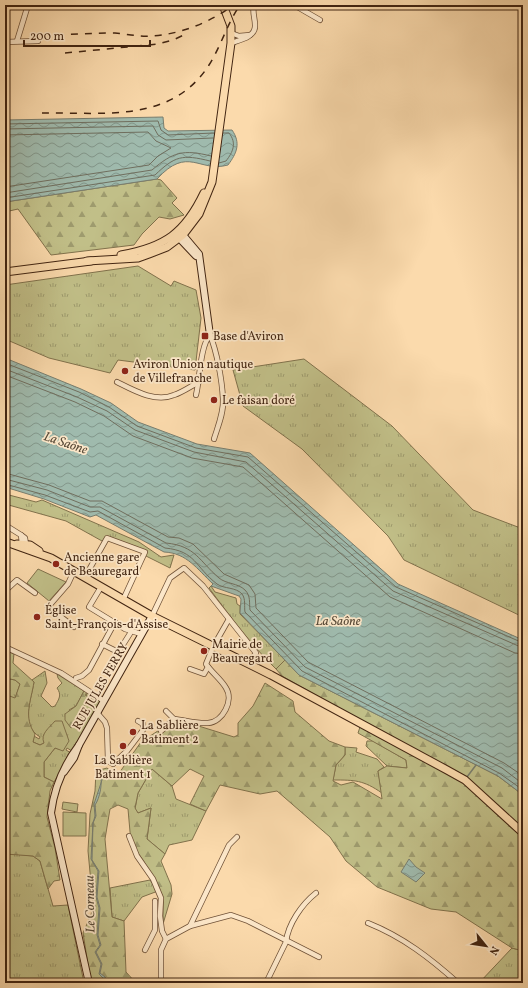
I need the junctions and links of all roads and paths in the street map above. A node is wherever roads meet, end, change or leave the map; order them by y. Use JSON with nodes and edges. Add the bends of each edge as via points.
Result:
{"nodes":[{"id":1,"x":28,"y":5,"type":"edge"},
{"id":2,"x":220,"y":5,"type":"edge"},
{"id":3,"x":223,"y":5,"type":"edge"},
{"id":4,"x":254,"y":5,"type":"edge"},
{"id":5,"x":294,"y":5,"type":"edge"},
{"id":6,"x":228,"y":16,"type":"junction"},
{"id":7,"x":320,"y":20,"type":"dead end"},
{"id":8,"x":231,"y":32,"type":"junction"},
{"id":9,"x":250,"y":35,"type":"junction"},
{"id":10,"x":18,"y":41,"type":"junction"},
{"id":11,"x":38,"y":41,"type":"dead end"},
{"id":12,"x":5,"y":42,"type":"edge"},
{"id":13,"x":231,"y":43,"type":"junction"},
{"id":14,"x":180,"y":235,"type":"junction"},
{"id":15,"x":5,"y":272,"type":"edge"},
{"id":16,"x":210,"y":335,"type":"junction"},
{"id":17,"x":117,"y":382,"type":"dead end"},
{"id":18,"x":199,"y":382,"type":"junction"},
{"id":19,"x":196,"y":395,"type":"dead end"},
{"id":20,"x":214,"y":439,"type":"dead end"},
{"id":21,"x":5,"y":525,"type":"edge"},
{"id":22,"x":7,"y":542,"type":"edge"},
{"id":23,"x":24,"y":546,"type":"junction"},
{"id":24,"x":74,"y":571,"type":"junction"},
{"id":25,"x":84,"y":577,"type":"junction"},
{"id":26,"x":101,"y":587,"type":"junction"},
{"id":27,"x":5,"y":591,"type":"edge"},
{"id":28,"x":35,"y":593,"type":"dead end"},
{"id":29,"x":123,"y":600,"type":"junction"},
{"id":30,"x":152,"y":616,"type":"junction"},
{"id":31,"x":229,"y":619,"type":"junction"},
{"id":32,"x":115,"y":622,"type":"junction"},
{"id":33,"x":74,"y":627,"type":"dead end"},
{"id":34,"x":131,"y":632,"type":"junction"},
{"id":35,"x":142,"y":634,"type":"junction"},
{"id":36,"x":102,"y":644,"type":"junction"},
{"id":37,"x":213,"y":646,"type":"junction"},
{"id":38,"x":5,"y":647,"type":"edge"},
{"id":39,"x":249,"y":663,"type":"junction"},
{"id":40,"x":208,"y":667,"type":"junction"},
{"id":41,"x":190,"y":669,"type":"dead end"},
{"id":42,"x":76,"y":678,"type":"dead end"},
{"id":43,"x":104,"y":701,"type":"junction"},
{"id":44,"x":166,"y":711,"type":"dead end"},
{"id":45,"x":98,"y":714,"type":"junction"},
{"id":46,"x":174,"y":719,"type":"junction"},
{"id":47,"x":138,"y":721,"type":"dead end"},
{"id":48,"x":160,"y":731,"type":"dead end"},
{"id":49,"x":523,"y":833,"type":"edge"},
{"id":50,"x":129,"y":836,"type":"dead end"},
{"id":51,"x":237,"y":837,"type":"dead end"},
{"id":52,"x":316,"y":894,"type":"dead end"},
{"id":53,"x":155,"y":901,"type":"dead end"},
{"id":54,"x":368,"y":922,"type":"dead end"},
{"id":55,"x":190,"y":926,"type":"junction"},
{"id":56,"x":155,"y":930,"type":"junction"},
{"id":57,"x":162,"y":931,"type":"junction"},
{"id":58,"x":166,"y":939,"type":"junction"},
{"id":59,"x":286,"y":942,"type":"junction"},
{"id":60,"x":145,"y":950,"type":"dead end"},
{"id":61,"x":319,"y":958,"type":"dead end"},
{"id":62,"x":89,"y":983,"type":"edge"},
{"id":63,"x":161,"y":983,"type":"edge"},
{"id":64,"x":266,"y":983,"type":"edge"},
{"id":65,"x":458,"y":983,"type":"edge"}],
"edges":[{"from":1,"to":10,"type":"street"},
{"from":2,"to":6,"type":"main road"},
{"from":3,"to":6,"type":"main road"},
{"from":4,"to":9,"type":"street","via":[[255,26]]},
{"from":5,"to":7,"type":"street"},
{"from":6,"to":8,"type":"main road"},
{"from":8,"to":9,"type":"street","via":[[239,36]]},
{"from":8,"to":13,"type":"main road"},
{"from":9,"to":13,"type":"street"},
{"from":10,"to":11,"type":"street"},
{"from":10,"to":12,"type":"street"},
{"from":13,"to":14,"type":"main road","via":[[212,172],[195,212]]},
{"from":14,"to":15,"type":"main road","via":[[143,250],[87,261]]},
{"from":14,"to":16,"type":"street","via":[[200,264]]},
{"from":16,"to":18,"type":"street","via":[[203,348]]},
{"from":16,"to":20,"type":"street","via":[[215,346],[223,399]]},
{"from":17,"to":18,"type":"street","via":[[140,393],[156,397],[173,396]]},
{"from":18,"to":19,"type":"street"},
{"from":21,"to":23,"type":"street","via":[[25,538]]},
{"from":22,"to":23,"type":"main road"},
{"from":23,"to":24,"type":"main road","via":[[30,545]]},
{"from":24,"to":25,"type":"main road"},
{"from":24,"to":33,"type":"street","via":[[67,585],[48,606]]},
{"from":25,"to":26,"type":"main road"},
{"from":25,"to":29,"type":"street","via":[[107,538],[145,552]]},
{"from":26,"to":29,"type":"main road"},
{"from":26,"to":32,"type":"street","via":[[89,607]]},
{"from":27,"to":28,"type":"street","via":[[17,580]]},
{"from":29,"to":30,"type":"main road"},
{"from":30,"to":31,"type":"street","via":[[170,578],[184,568],[197,578]]},
{"from":30,"to":35,"type":"street","name":"RUE JULES FERRY"},
{"from":30,"to":37,"type":"main road"},
{"from":31,"to":37,"type":"street"},
{"from":31,"to":39,"type":"street","via":[[256,653]]},
{"from":32,"to":34,"type":"street"},
{"from":32,"to":36,"type":"street"},
{"from":34,"to":35,"type":"street"},
{"from":34,"to":36,"type":"street","via":[[119,651]]},
{"from":35,"to":43,"type":"street","name":"RUE JULES FERRY"},
{"from":36,"to":42,"type":"street","via":[[89,670]]},
{"from":37,"to":39,"type":"main road"},
{"from":37,"to":40,"type":"street","via":[[206,664]]},
{"from":38,"to":43,"type":"street","via":[[61,673]]},
{"from":39,"to":49,"type":"main road","via":[[465,780]]},
{"from":40,"to":41,"type":"street","via":[[204,674]]},
{"from":40,"to":46,"type":"street","via":[[230,696],[227,709],[209,724]]},
{"from":43,"to":45,"type":"street","name":"RUE JULES FERRY"},
{"from":44,"to":46,"type":"street"},
{"from":45,"to":47,"type":"street","via":[[105,722],[108,761],[113,764],[143,730],[142,724]]},
{"from":45,"to":62,"type":"street","name":"RUE JULES FERRY","via":[[64,772],[55,792],[51,813]]},
{"from":46,"to":48,"type":"street"},
{"from":50,"to":57,"type":"street","via":[[161,898]]},
{"from":51,"to":55,"type":"street","via":[[229,845]]},
{"from":52,"to":59,"type":"street","via":[[301,907],[286,935]]},
{"from":53,"to":56,"type":"street"},
{"from":54,"to":65,"type":"street","via":[[399,937],[426,955]]},
{"from":55,"to":58,"type":"street"},
{"from":55,"to":59,"type":"street","via":[[231,915],[248,921]]},
{"from":56,"to":57,"type":"street"},
{"from":56,"to":60,"type":"street"},
{"from":57,"to":58,"type":"street"},
{"from":58,"to":63,"type":"street","via":[[161,950]]},
{"from":59,"to":61,"type":"street"},
{"from":59,"to":64,"type":"street"}]}
